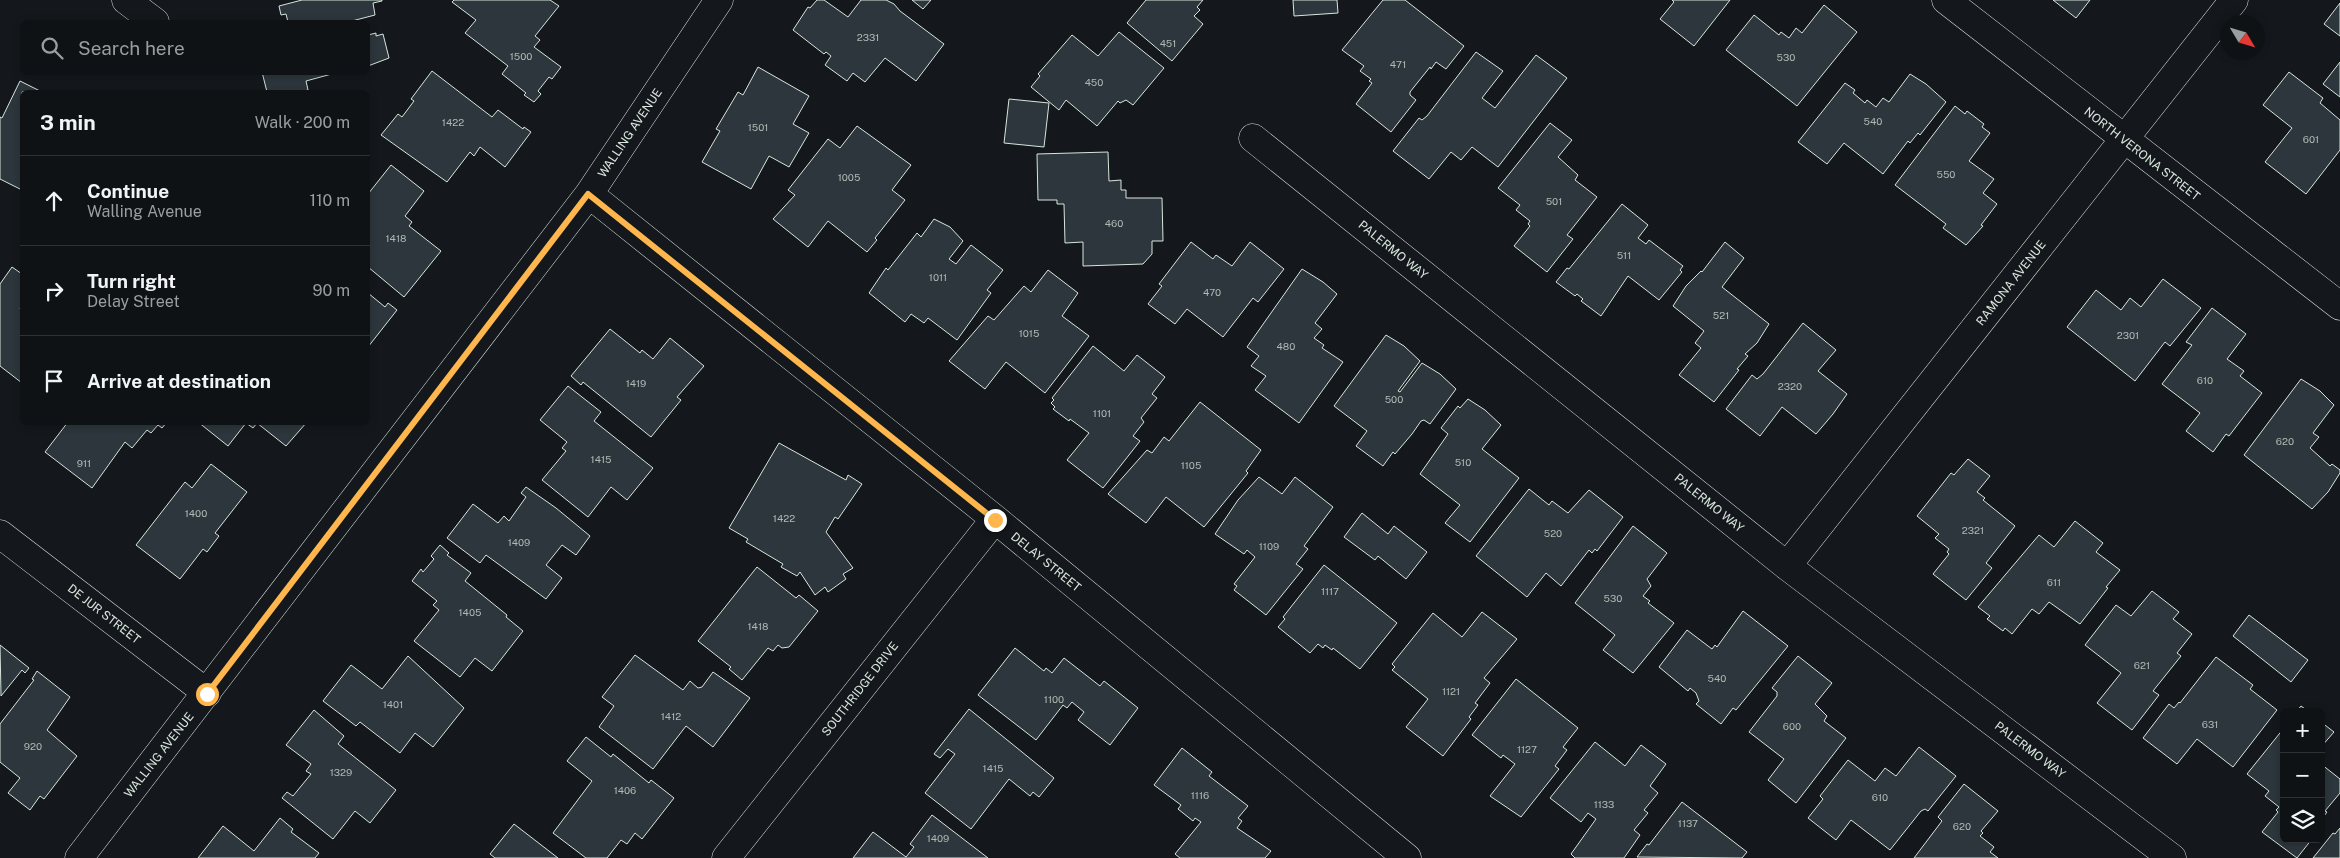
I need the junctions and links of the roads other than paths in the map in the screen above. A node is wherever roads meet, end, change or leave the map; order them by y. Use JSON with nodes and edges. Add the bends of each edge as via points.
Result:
{"nodes":[{"id":1,"x":126,"y":0,"type":"edge"},
{"id":2,"x":719,"y":0,"type":"edge"},
{"id":3,"x":1946,"y":0,"type":"edge"},
{"id":4,"x":2234,"y":0,"type":"edge"},
{"id":5,"x":152,"y":20,"type":"edge"},
{"id":6,"x":1253,"y":138,"type":"dead end"},
{"id":7,"x":2124,"y":141,"type":"junction"},
{"id":8,"x":588,"y":194,"type":"junction"},
{"id":9,"x":2340,"y":306,"type":"edge"},
{"id":10,"x":995,"y":520,"type":"junction"},
{"id":11,"x":0,"y":534,"type":"edge"},
{"id":12,"x":1788,"y":566,"type":"junction"},
{"id":13,"x":207,"y":694,"type":"junction"},
{"id":14,"x":1396,"y":855,"type":"edge"},
{"id":15,"x":79,"y":858,"type":"edge"},
{"id":16,"x":726,"y":858,"type":"edge"},
{"id":17,"x":2172,"y":858,"type":"edge"}],
"edges":[{"from":1,"to":5,"type":"street"},
{"from":2,"to":8,"type":"street","name":"WALLING AVENUE"},
{"from":3,"to":7,"type":"street","name":"NORTH VERONA STREET"},
{"from":4,"to":7,"type":"street","name":"RAMONA AVENUE"},
{"from":6,"to":12,"type":"street","name":"PALERMO WAY"},
{"from":7,"to":9,"type":"street","name":"NORTH VERONA STREET"},
{"from":7,"to":12,"type":"street","name":"RAMONA AVENUE"},
{"from":8,"to":10,"type":"street","name":"DELAY STREET"},
{"from":8,"to":13,"type":"street","name":"WALLING AVENUE"},
{"from":10,"to":14,"type":"street","name":"DELAY STREET"},
{"from":10,"to":16,"type":"street","name":"SOUTHRIDGE DRIVE"},
{"from":11,"to":13,"type":"street","name":"DE JUR STREET"},
{"from":12,"to":17,"type":"street","name":"PALERMO WAY"},
{"from":13,"to":15,"type":"street","name":"WALLING AVENUE"}]}
